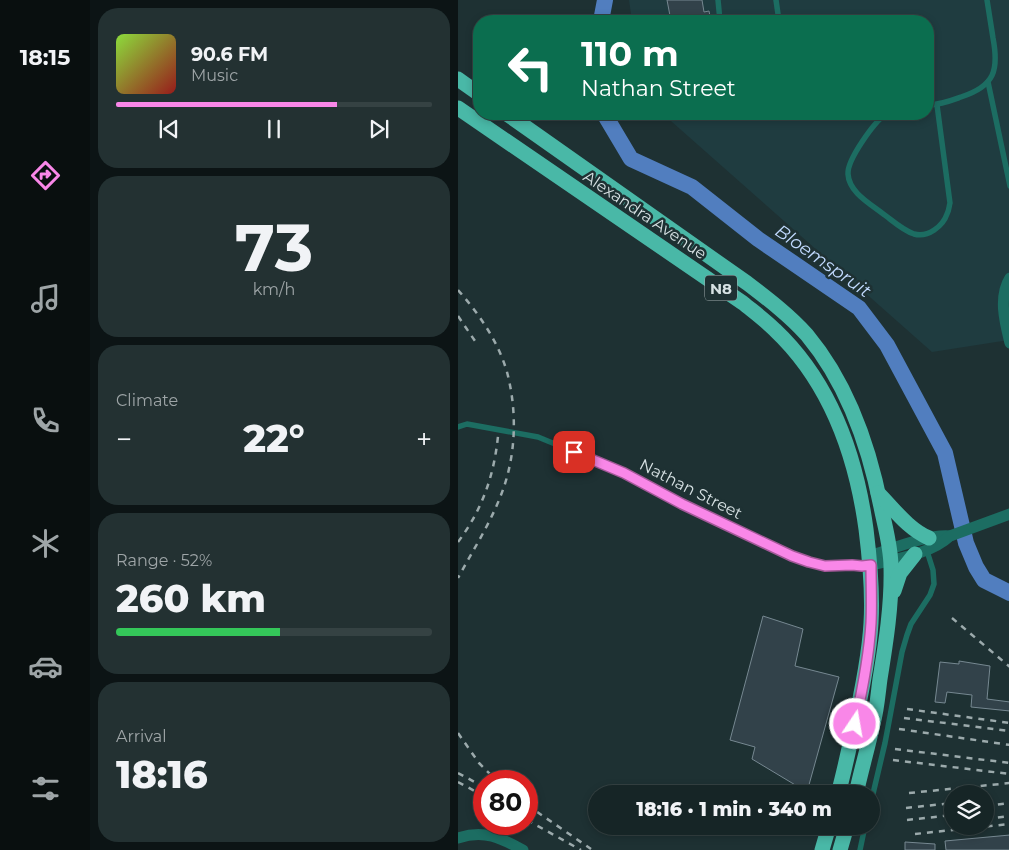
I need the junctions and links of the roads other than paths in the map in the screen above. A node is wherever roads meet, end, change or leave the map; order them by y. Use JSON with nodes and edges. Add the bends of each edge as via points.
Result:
{"nodes":[{"id":1,"x":718,"y":0,"type":"edge"},
{"id":2,"x":776,"y":0,"type":"edge"},
{"id":3,"x":987,"y":0,"type":"edge"},
{"id":4,"x":719,"y":15,"type":"edge"},
{"id":5,"x":778,"y":15,"type":"edge"},
{"id":6,"x":458,"y":79,"type":"edge"},
{"id":7,"x":988,"y":82,"type":"junction"},
{"id":8,"x":473,"y":90,"type":"edge"},
{"id":9,"x":937,"y":105,"type":"joint"},
{"id":10,"x":458,"y":108,"type":"edge"},
{"id":11,"x":473,"y":118,"type":"edge"},
{"id":12,"x":476,"y":120,"type":"edge"},
{"id":13,"x":515,"y":120,"type":"edge"},
{"id":14,"x":879,"y":120,"type":"edge"},
{"id":15,"x":1010,"y":186,"type":"edge"},
{"id":16,"x":1010,"y":278,"type":"edge"},
{"id":17,"x":1010,"y":343,"type":"edge"},
{"id":18,"x":458,"y":422,"type":"edge"},
{"id":19,"x":467,"y":424,"type":"junction"},
{"id":20,"x":458,"y":427,"type":"edge"},
{"id":21,"x":878,"y":493,"type":"junction"},
{"id":22,"x":1010,"y":514,"type":"edge"},
{"id":23,"x":923,"y":545,"type":"junction"},
{"id":24,"x":890,"y":555,"type":"junction"},
{"id":25,"x":866,"y":560,"type":"junction"},
{"id":26,"x":852,"y":565,"type":"junction"},
{"id":27,"x":889,"y":607,"type":"junction"},
{"id":28,"x":840,"y":785,"type":"edge"},
{"id":29,"x":858,"y":785,"type":"edge"},
{"id":30,"x":875,"y":785,"type":"edge"},
{"id":31,"x":826,"y":835,"type":"edge"},
{"id":32,"x":844,"y":835,"type":"edge"},
{"id":33,"x":863,"y":835,"type":"edge"},
{"id":34,"x":458,"y":838,"type":"edge"},
{"id":35,"x":523,"y":850,"type":"edge"},
{"id":36,"x":822,"y":850,"type":"edge"},
{"id":37,"x":840,"y":850,"type":"edge"},
{"id":38,"x":860,"y":850,"type":"edge"}],
"edges":[{"from":1,"to":4,"type":"lane"},
{"from":2,"to":5,"type":"lane"},
{"from":3,"to":7,"type":"lane","via":[[996,63]]},
{"from":6,"to":8,"type":"highway"},
{"from":7,"to":9,"type":"lane","via":[[965,96]]},
{"from":7,"to":15,"type":"lane"},
{"from":9,"to":14,"type":"lane","via":[[950,203],[942,223],[926,234],[916,235],[905,230],[860,196],[851,184],[849,165]]},
{"from":10,"to":11,"type":"highway","name":"Alexandra Avenue","number":"N8"},
{"from":12,"to":25,"type":"highway","name":"Alexandra Avenue","number":"N8","via":[[743,303],[782,337],[813,376],[842,433],[864,515]]},
{"from":13,"to":21,"type":"highway","name":"Alexandra Avenue","number":"N8","via":[[748,283],[806,334],[842,389],[859,427]]},
{"from":16,"to":17,"type":"street","via":[[1004,296],[1004,317]]},
{"from":18,"to":19,"type":"lane"},
{"from":19,"to":20,"type":"lane","name":"Nathan Street"},
{"from":19,"to":26,"type":"lane","name":"Nathan Street","via":[[547,440],[618,470],[800,559],[825,566]]},
{"from":21,"to":23,"type":"highway","via":[[921,534]]},
{"from":21,"to":24,"type":"highway","name":"Alexandra Avenue","number":"N8"},
{"from":22,"to":23,"type":"street","name":"Nathan Street","via":[[954,535],[940,535]]},
{"from":23,"to":24,"type":"street","name":"Nathan Street"},
{"from":23,"to":27,"type":"highway","via":[[900,574]]},
{"from":23,"to":30,"type":"lane","via":[[935,577],[934,584],[907,635],[902,652]]},
{"from":24,"to":25,"type":"street","name":"Nathan Street"},
{"from":24,"to":27,"type":"highway","name":"Alexandra Avenue","number":"N8"},
{"from":25,"to":26,"type":"lane","name":"Nathan Street"},
{"from":25,"to":26,"type":"lane","name":"Nathan Street","via":[[862,566]]},
{"from":25,"to":28,"type":"highway","name":"Alexandra Avenue","number":"N8","via":[[872,601],[869,643],[859,705]]},
{"from":27,"to":29,"type":"highway","name":"Alexandra Avenue","number":"N8","via":[[874,723]]},
{"from":31,"to":36,"type":"highway"},
{"from":32,"to":37,"type":"highway"},
{"from":33,"to":38,"type":"lane"},
{"from":34,"to":35,"type":"street","via":[[480,834],[493,836]]}]}
